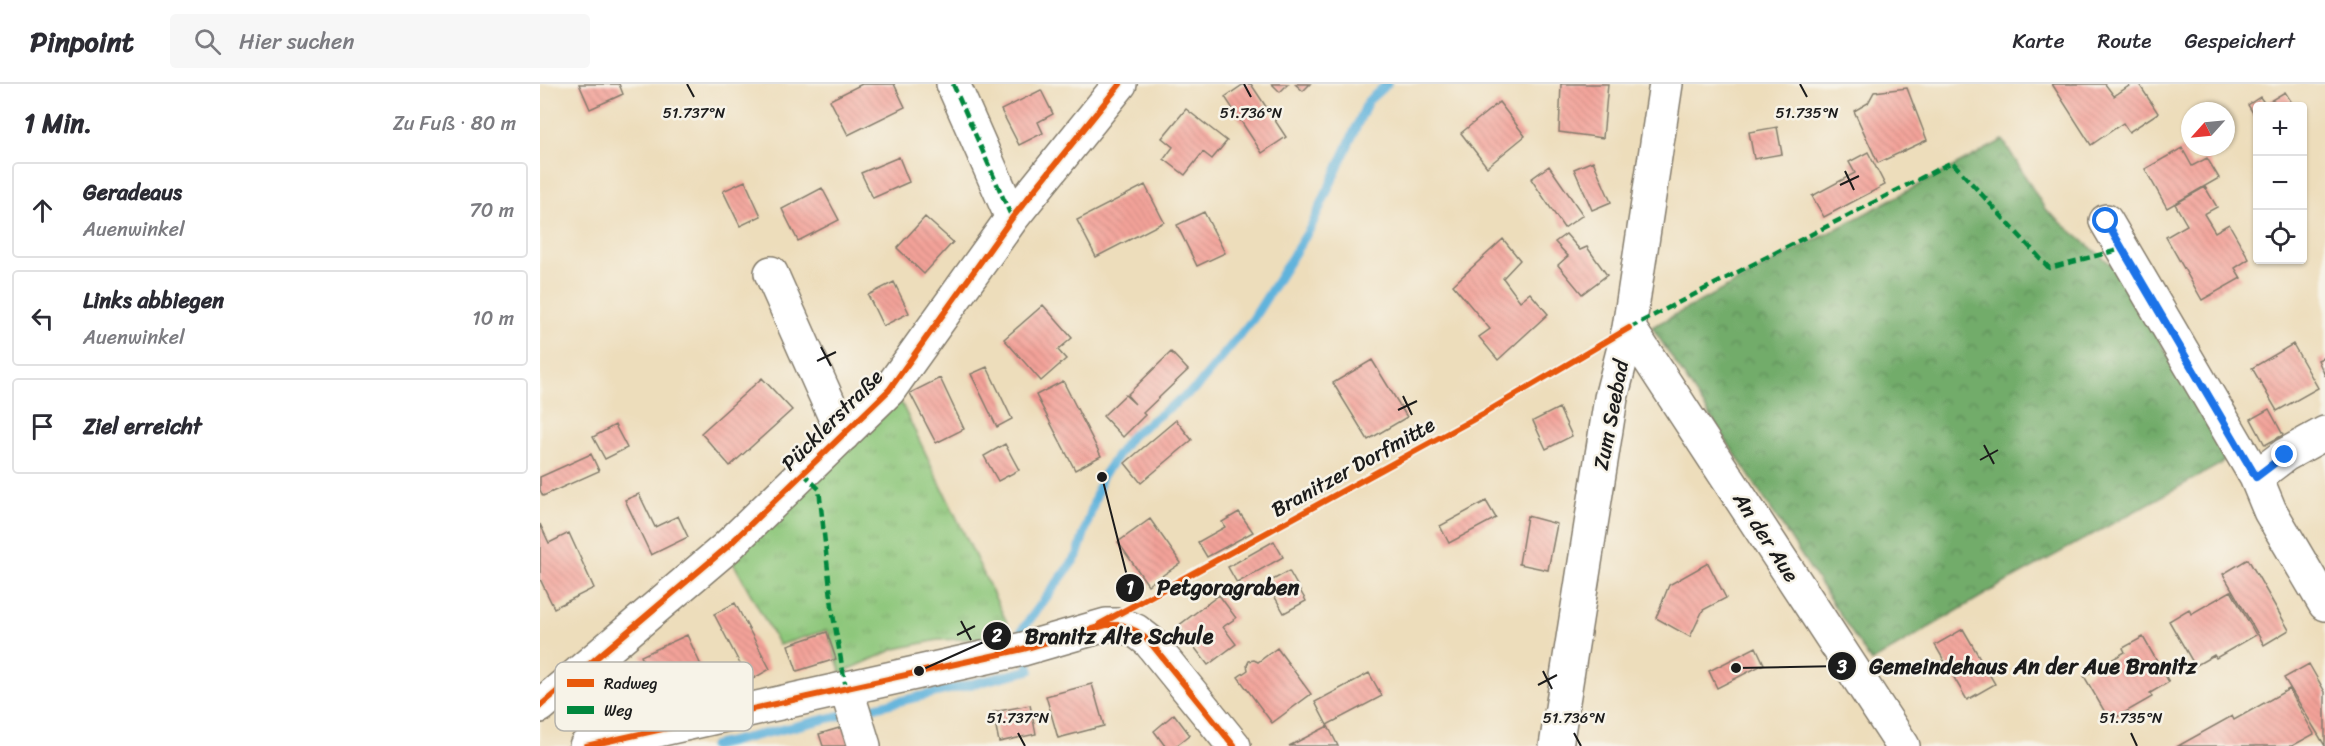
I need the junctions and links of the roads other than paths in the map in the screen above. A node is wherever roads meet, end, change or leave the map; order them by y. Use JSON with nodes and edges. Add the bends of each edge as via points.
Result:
{"nodes":[{"id":1,"x":953,"y":84,"type":"edge"},
{"id":2,"x":1120,"y":84,"type":"edge"},
{"id":3,"x":1666,"y":84,"type":"edge"},
{"id":4,"x":1012,"y":218,"type":"junction"},
{"id":5,"x":2106,"y":221,"type":"dead end"},
{"id":6,"x":771,"y":273,"type":"dead end"},
{"id":7,"x":1629,"y":328,"type":"junction"},
{"id":8,"x":2325,"y":433,"type":"edge"},
{"id":9,"x":843,"y":435,"type":"junction"},
{"id":10,"x":2256,"y":477,"type":"junction"},
{"id":11,"x":2325,"y":604,"type":"edge"},
{"id":12,"x":592,"y":662,"type":"edge"},
{"id":13,"x":555,"y":693,"type":"edge"},
{"id":14,"x":540,"y":705,"type":"edge"},
{"id":15,"x":854,"y":715,"type":"edge"},
{"id":16,"x":753,"y":725,"type":"edge"},
{"id":17,"x":619,"y":731,"type":"edge"},
{"id":18,"x":693,"y":731,"type":"edge"},
{"id":19,"x":622,"y":738,"type":"junction"},
{"id":20,"x":586,"y":746,"type":"edge"},
{"id":21,"x":1234,"y":746,"type":"edge"},
{"id":22,"x":1557,"y":746,"type":"edge"},
{"id":23,"x":1903,"y":746,"type":"edge"}],
"edges":[{"from":1,"to":4,"type":"street"},
{"from":2,"to":4,"type":"street","name":"Pücklerstraße"},
{"from":3,"to":7,"type":"street","name":"Zum Seebad"},
{"from":4,"to":9,"type":"street","name":"Pücklerstraße","via":[[889,390]]},
{"from":5,"to":10,"type":"street"},
{"from":6,"to":9,"type":"street"},
{"from":7,"to":22,"type":"street","name":"Zum Seebad","via":[[1611,398]]},
{"from":7,"to":23,"type":"street","name":"An der Aue"},
{"from":8,"to":10,"type":"street"},
{"from":9,"to":12,"type":"street","name":"Pücklerstraße","via":[[726,548]]},
{"from":10,"to":11,"type":"street","via":[[2270,511]]},
{"from":13,"to":14,"type":"street","name":"Pücklerstraße"},
{"from":15,"to":16,"type":"street"},
{"from":15,"to":21,"type":"street","via":[[1034,646],[1122,625],[1149,641]]},
{"from":17,"to":19,"type":"street"},
{"from":18,"to":19,"type":"street"},
{"from":19,"to":20,"type":"street"}]}
